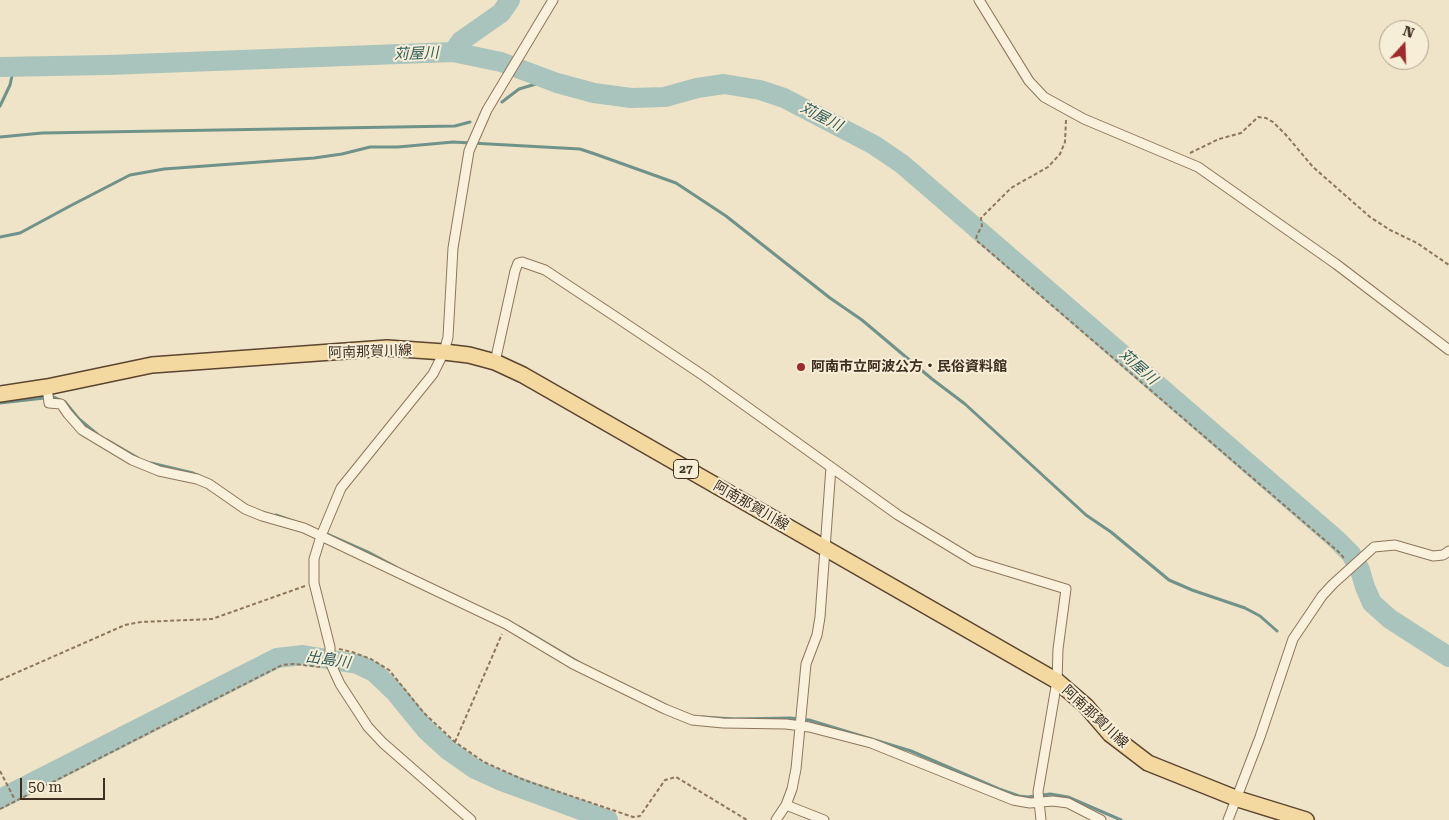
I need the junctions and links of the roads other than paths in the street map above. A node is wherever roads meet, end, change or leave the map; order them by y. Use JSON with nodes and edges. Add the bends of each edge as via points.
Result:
{"nodes":[{"id":1,"x":553,"y":0,"type":"edge"},
{"id":2,"x":979,"y":0,"type":"edge"},
{"id":3,"x":1449,"y":350,"type":"edge"},
{"id":4,"x":444,"y":352,"type":"junction"},
{"id":5,"x":496,"y":362,"type":"junction"},
{"id":6,"x":47,"y":393,"type":"junction"},
{"id":7,"x":0,"y":394,"type":"edge"},
{"id":8,"x":831,"y":467,"type":"junction"},
{"id":9,"x":322,"y":533,"type":"junction"},
{"id":10,"x":825,"y":548,"type":"junction"},
{"id":11,"x":1449,"y":551,"type":"edge"},
{"id":12,"x":1056,"y":681,"type":"junction"},
{"id":13,"x":800,"y":721,"type":"junction"},
{"id":14,"x":1038,"y":798,"type":"junction"},
{"id":15,"x":1238,"y":799,"type":"junction"},
{"id":16,"x":786,"y":805,"type":"junction"},
{"id":17,"x":471,"y":820,"type":"edge"},
{"id":18,"x":776,"y":820,"type":"edge"},
{"id":19,"x":824,"y":820,"type":"edge"},
{"id":20,"x":1041,"y":820,"type":"edge"},
{"id":21,"x":1102,"y":820,"type":"edge"},
{"id":22,"x":1228,"y":820,"type":"edge"},
{"id":23,"x":1306,"y":820,"type":"edge"}],
"edges":[{"from":1,"to":4,"type":"street","via":[[487,110],[469,151],[453,248],[448,337]]},
{"from":2,"to":3,"type":"street","via":[[1029,81],[1044,97],[1093,122],[1183,160],[1217,180]]},
{"from":4,"to":5,"type":"main road","name":"阿南那賀川線","number":"27"},
{"from":4,"to":6,"type":"main road","name":"阿南那賀川線","number":"27","via":[[387,348],[152,365]]},
{"from":4,"to":9,"type":"street","via":[[433,374],[340,488]]},
{"from":5,"to":8,"type":"street","via":[[515,271],[518,263],[522,262],[545,270],[616,317]]},
{"from":5,"to":10,"type":"main road","name":"阿南那賀川線","number":"27"},
{"from":6,"to":7,"type":"main road","name":"阿南那賀川線","number":"27"},
{"from":6,"to":9,"type":"street","via":[[49,403],[62,404],[82,430],[132,460],[209,484],[245,509],[262,516]]},
{"from":8,"to":10,"type":"street"},
{"from":8,"to":12,"type":"street","via":[[898,515],[974,561],[1066,589]]},
{"from":9,"to":13,"type":"street","via":[[506,624],[573,664],[692,720]]},
{"from":9,"to":17,"type":"street","via":[[314,559],[314,583],[334,671],[340,684],[368,727],[383,743]]},
{"from":10,"to":12,"type":"main road","name":"阿南那賀川線","number":"27"},
{"from":10,"to":13,"type":"street","via":[[820,617],[806,664]]},
{"from":11,"to":15,"type":"street","via":[[1433,556],[1395,545],[1374,547],[1322,596],[1293,639]]},
{"from":12,"to":14,"type":"street"},
{"from":12,"to":15,"type":"main road","name":"阿南那賀川線","number":"27","via":[[1086,706],[1110,734],[1148,763]]},
{"from":13,"to":14,"type":"street","via":[[871,743],[1013,800],[1030,803]]},
{"from":13,"to":16,"type":"street","via":[[796,769]]},
{"from":14,"to":20,"type":"street"},
{"from":14,"to":21,"type":"street","via":[[1068,802]]},
{"from":15,"to":22,"type":"street"},
{"from":15,"to":23,"type":"main road","name":"阿南那賀川線","number":"27"},
{"from":16,"to":18,"type":"street"},
{"from":16,"to":19,"type":"street"}]}
